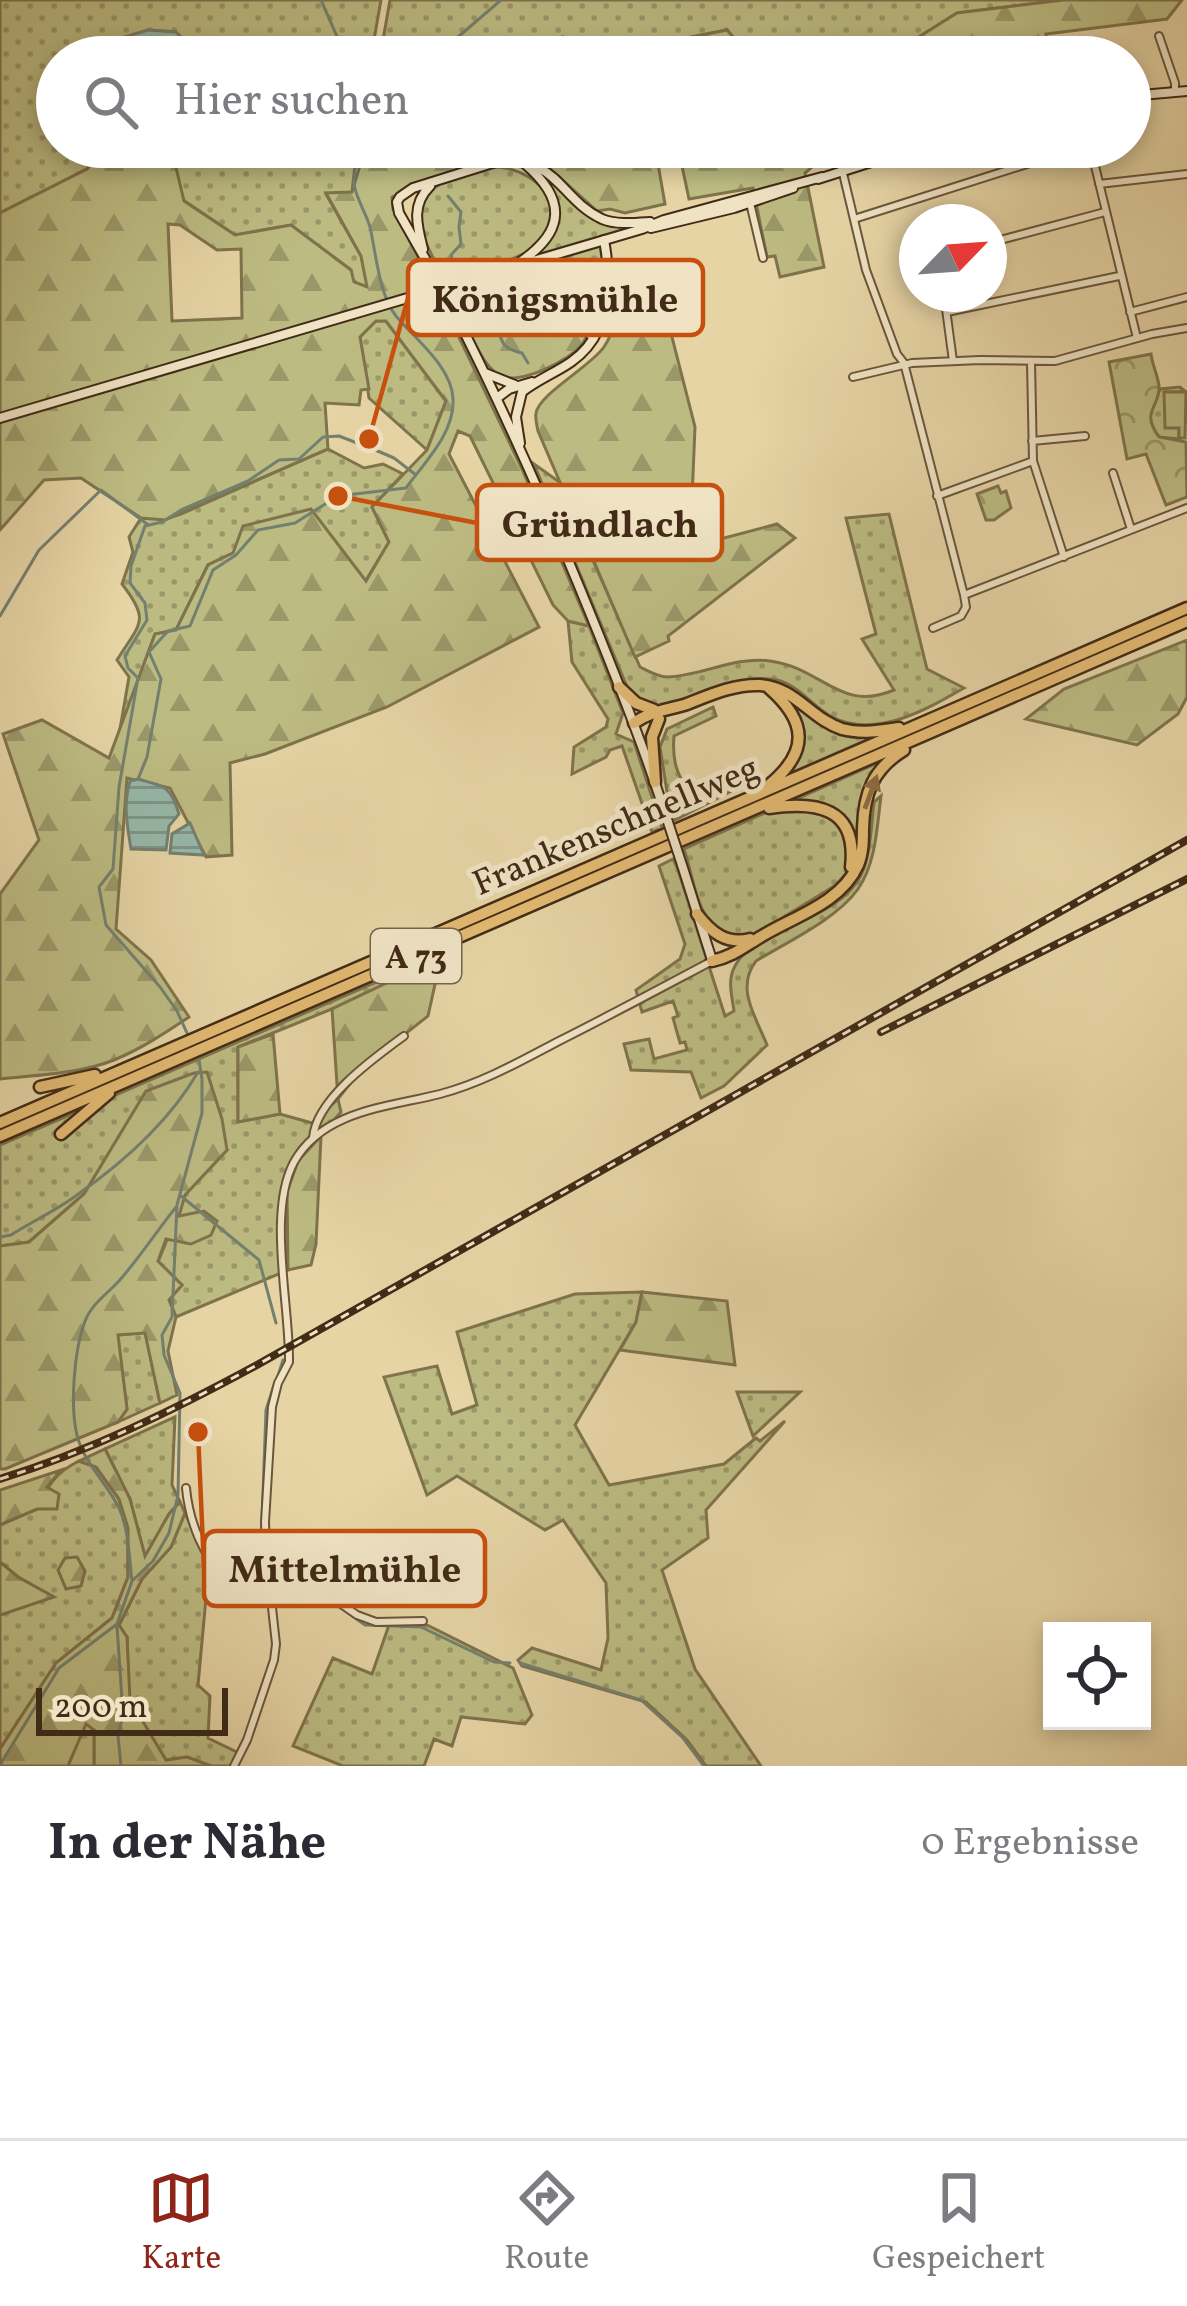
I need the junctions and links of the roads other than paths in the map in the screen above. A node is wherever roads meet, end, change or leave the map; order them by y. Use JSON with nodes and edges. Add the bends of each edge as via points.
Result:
{"nodes":[{"id":1,"x":1159,"y":36,"type":"dead end"},
{"id":2,"x":1187,"y":91,"type":"edge"},
{"id":3,"x":1175,"y":92,"type":"junction"},
{"id":4,"x":1151,"y":94,"type":"edge"},
{"id":5,"x":473,"y":168,"type":"edge"},
{"id":6,"x":528,"y":168,"type":"edge"},
{"id":7,"x":541,"y":168,"type":"edge"},
{"id":8,"x":841,"y":168,"type":"edge"},
{"id":9,"x":852,"y":168,"type":"edge"},
{"id":10,"x":1014,"y":168,"type":"edge"},
{"id":11,"x":1095,"y":168,"type":"edge"},
{"id":12,"x":842,"y":171,"type":"junction"},
{"id":13,"x":1187,"y":174,"type":"edge"},
{"id":14,"x":434,"y":183,"type":"junction"},
{"id":15,"x":1099,"y":184,"type":"junction"},
{"id":16,"x":748,"y":200,"type":"junction"},
{"id":17,"x":1105,"y":212,"type":"junction"},
{"id":18,"x":854,"y":219,"type":"junction"},
{"id":19,"x":658,"y":222,"type":"junction"},
{"id":20,"x":642,"y":229,"type":"junction"},
{"id":21,"x":1007,"y":238,"type":"edge"},
{"id":22,"x":604,"y":240,"type":"junction"},
{"id":23,"x":424,"y":256,"type":"junction"},
{"id":24,"x":763,"y":258,"type":"dead end"},
{"id":25,"x":508,"y":269,"type":"junction"},
{"id":26,"x":1120,"y":276,"type":"junction"},
{"id":27,"x":1187,"y":297,"type":"edge"},
{"id":28,"x":1007,"y":300,"type":"edge"},
{"id":29,"x":947,"y":312,"type":"edge"},
{"id":30,"x":1130,"y":312,"type":"junction"},
{"id":31,"x":1187,"y":328,"type":"edge"},
{"id":32,"x":1137,"y":338,"type":"junction"},
{"id":33,"x":590,"y":342,"type":"junction"},
{"id":34,"x":953,"y":361,"type":"junction"},
{"id":35,"x":1030,"y":362,"type":"junction"},
{"id":36,"x":904,"y":363,"type":"junction"},
{"id":37,"x":483,"y":372,"type":"junction"},
{"id":38,"x":853,"y":377,"type":"dead end"},
{"id":39,"x":521,"y":388,"type":"junction"},
{"id":40,"x":496,"y":399,"type":"junction"},
{"id":41,"x":0,"y":418,"type":"edge"},
{"id":42,"x":1085,"y":436,"type":"dead end"},
{"id":43,"x":1032,"y":441,"type":"junction"},
{"id":44,"x":524,"y":459,"type":"junction"},
{"id":45,"x":1034,"y":461,"type":"junction"},
{"id":46,"x":1113,"y":473,"type":"dead end"},
{"id":47,"x":938,"y":496,"type":"junction"},
{"id":48,"x":1187,"y":508,"type":"edge"},
{"id":49,"x":1131,"y":529,"type":"junction"},
{"id":50,"x":1064,"y":557,"type":"junction"},
{"id":51,"x":964,"y":595,"type":"junction"},
{"id":52,"x":1187,"y":608,"type":"edge"},
{"id":53,"x":1187,"y":621,"type":"edge"},
{"id":54,"x":933,"y":628,"type":"dead end"},
{"id":55,"x":619,"y":686,"type":"junction"},
{"id":56,"x":767,"y":686,"type":"junction"},
{"id":57,"x":658,"y":715,"type":"junction"},
{"id":58,"x":920,"y":724,"type":"junction"},
{"id":59,"x":634,"y":725,"type":"junction"},
{"id":60,"x":936,"y":731,"type":"junction"},
{"id":61,"x":655,"y":782,"type":"junction"},
{"id":62,"x":759,"y":794,"type":"junction"},
{"id":63,"x":748,"y":812,"type":"junction"},
{"id":64,"x":848,"y":880,"type":"junction"},
{"id":65,"x":698,"y":914,"type":"junction"},
{"id":66,"x":759,"y":937,"type":"junction"},
{"id":67,"x":737,"y":942,"type":"junction"},
{"id":68,"x":712,"y":959,"type":"junction"},
{"id":69,"x":404,"y":1036,"type":"dead end"},
{"id":70,"x":127,"y":1074,"type":"junction"},
{"id":71,"x":40,"y":1087,"type":"dead end"},
{"id":72,"x":0,"y":1123,"type":"edge"},
{"id":73,"x":62,"y":1134,"type":"dead end"},
{"id":74,"x":0,"y":1136,"type":"edge"},
{"id":75,"x":313,"y":1138,"type":"junction"},
{"id":76,"x":186,"y":1488,"type":"dead end"},
{"id":77,"x":363,"y":1550,"type":"dead end"},
{"id":78,"x":269,"y":1578,"type":"junction"},
{"id":79,"x":310,"y":1581,"type":"junction"},
{"id":80,"x":423,"y":1621,"type":"dead end"},
{"id":81,"x":234,"y":1766,"type":"edge"}],
"edges":[{"from":1,"to":3,"type":"street"},
{"from":2,"to":3,"type":"main road"},
{"from":3,"to":4,"type":"main road"},
{"from":5,"to":14,"type":"main road"},
{"from":6,"to":25,"type":"main road","via":[[548,186],[554,220],[538,250]]},
{"from":7,"to":19,"type":"main road","via":[[600,218]]},
{"from":8,"to":12,"type":"street"},
{"from":9,"to":12,"type":"main road"},
{"from":10,"to":18,"type":"street"},
{"from":11,"to":15,"type":"street"},
{"from":12,"to":16,"type":"main road"},
{"from":12,"to":18,"type":"street"},
{"from":13,"to":15,"type":"street"},
{"from":14,"to":23,"type":"main road","via":[[417,206]]},
{"from":14,"to":23,"type":"main road","via":[[397,202]]},
{"from":15,"to":17,"type":"street"},
{"from":16,"to":19,"type":"main road"},
{"from":16,"to":20,"type":"main road"},
{"from":16,"to":24,"type":"street"},
{"from":17,"to":21,"type":"street"},
{"from":17,"to":26,"type":"street"},
{"from":18,"to":36,"type":"street"},
{"from":19,"to":20,"type":"main road"},
{"from":20,"to":22,"type":"main road"},
{"from":22,"to":25,"type":"main road"},
{"from":22,"to":33,"type":"main road","via":[[608,293]]},
{"from":23,"to":37,"type":"main road","bridge":true},
{"from":25,"to":33,"type":"main road","via":[[576,279],[592,300]]},
{"from":25,"to":41,"type":"main road"},
{"from":26,"to":28,"type":"street"},
{"from":26,"to":30,"type":"street"},
{"from":27,"to":30,"type":"street"},
{"from":29,"to":34,"type":"street"},
{"from":30,"to":32,"type":"street"},
{"from":31,"to":32,"type":"street"},
{"from":32,"to":35,"type":"street"},
{"from":33,"to":39,"type":"main road"},
{"from":34,"to":35,"type":"street"},
{"from":34,"to":36,"type":"street"},
{"from":35,"to":43,"type":"street"},
{"from":36,"to":38,"type":"street"},
{"from":36,"to":47,"type":"street"},
{"from":37,"to":39,"type":"main road"},
{"from":37,"to":40,"type":"main road"},
{"from":39,"to":40,"type":"main road"},
{"from":39,"to":44,"type":"main road","via":[[516,417]]},
{"from":40,"to":44,"type":"main road"},
{"from":42,"to":43,"type":"street"},
{"from":43,"to":45,"type":"street"},
{"from":44,"to":55,"type":"main road"},
{"from":45,"to":47,"type":"street"},
{"from":45,"to":50,"type":"street"},
{"from":46,"to":49,"type":"street"},
{"from":47,"to":51,"type":"street"},
{"from":48,"to":49,"type":"street"},
{"from":49,"to":50,"type":"street"},
{"from":50,"to":51,"type":"street"},
{"from":51,"to":54,"type":"street","via":[[961,616]]},
{"from":52,"to":58,"type":"highway","name":"Frankenschnellweg","number":"A 73"},
{"from":53,"to":60,"type":"highway","name":"Frankenschnellweg","number":"A 73"},
{"from":55,"to":57,"type":"highway"},
{"from":55,"to":59,"type":"main road"},
{"from":56,"to":57,"type":"highway","via":[[740,686]]},
{"from":56,"to":58,"type":"highway","via":[[840,728]]},
{"from":56,"to":62,"type":"highway","via":[[794,715],[799,742],[789,768]]},
{"from":57,"to":59,"type":"highway"},
{"from":57,"to":61,"type":"highway"},
{"from":58,"to":62,"type":"highway","name":"Frankenschnellweg","number":"A 73"},
{"from":59,"to":61,"type":"main road"},
{"from":60,"to":63,"type":"highway","name":"Frankenschnellweg","number":"A 73"},
{"from":64,"to":60,"type":"highway","one_way":true,"via":[[862,852],[874,778]]},
{"from":61,"to":65,"type":"main road","bridge":true},
{"from":62,"to":70,"type":"highway","name":"Frankenschnellweg","number":"A 73"},
{"from":63,"to":64,"type":"highway","via":[[812,805],[833,814],[851,846]]},
{"from":63,"to":70,"type":"highway","name":"Frankenschnellweg","number":"A 73"},
{"from":64,"to":66,"type":"highway"},
{"from":65,"to":67,"type":"highway"},
{"from":65,"to":68,"type":"main road"},
{"from":66,"to":67,"type":"highway"},
{"from":66,"to":68,"type":"highway"},
{"from":67,"to":68,"type":"highway"},
{"from":68,"to":75,"type":"street","via":[[487,1079],[359,1113]]},
{"from":69,"to":75,"type":"street","via":[[336,1095]]},
{"from":70,"to":71,"type":"highway"},
{"from":70,"to":72,"type":"highway","name":"Frankenschnellweg","number":"A 73"},
{"from":70,"to":73,"type":"highway"},
{"from":70,"to":74,"type":"highway","name":"Frankenschnellweg","number":"A 73"},
{"from":75,"to":78,"type":"street","via":[[294,1162],[282,1209],[289,1362],[272,1407]]},
{"from":76,"to":78,"type":"street","via":[[192,1522],[221,1574]]},
{"from":77,"to":79,"type":"street"},
{"from":78,"to":79,"type":"street"},
{"from":78,"to":81,"type":"street","via":[[274,1660]]},
{"from":79,"to":80,"type":"street","via":[[376,1622]]}]}
